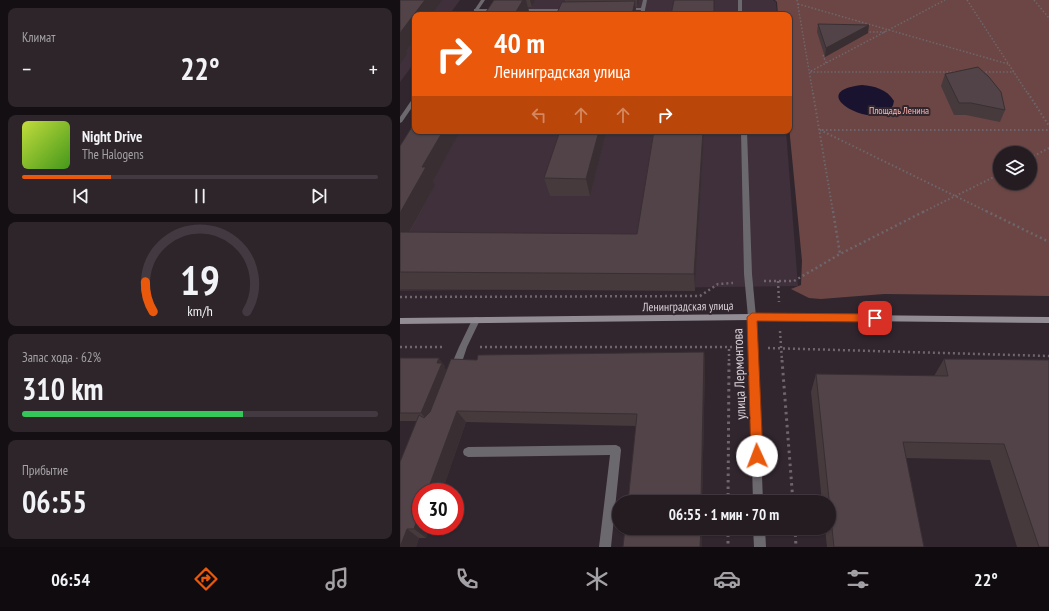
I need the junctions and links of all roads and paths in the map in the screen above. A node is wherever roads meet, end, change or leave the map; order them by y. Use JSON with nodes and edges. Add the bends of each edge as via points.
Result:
{"nodes":[{"id":1,"x":483,"y":0,"type":"edge"},
{"id":2,"x":645,"y":0,"type":"edge"},
{"id":3,"x":740,"y":0,"type":"edge"},
{"id":4,"x":797,"y":0,"type":"edge"},
{"id":5,"x":946,"y":0,"type":"edge"},
{"id":6,"x":967,"y":0,"type":"edge"},
{"id":7,"x":1034,"y":0,"type":"edge"},
{"id":8,"x":798,"y":4,"type":"junction"},
{"id":9,"x":620,"y":9,"type":"edge"},
{"id":10,"x":643,"y":9,"type":"junction"},
{"id":11,"x":476,"y":10,"type":"joint"},
{"id":12,"x":505,"y":10,"type":"edge"},
{"id":13,"x":512,"y":10,"type":"edge"},
{"id":14,"x":574,"y":10,"type":"edge"},
{"id":15,"x":642,"y":12,"type":"edge"},
{"id":16,"x":740,"y":12,"type":"edge"},
{"id":17,"x":1049,"y":18,"type":"edge"},
{"id":18,"x":889,"y":30,"type":"junction"},
{"id":19,"x":865,"y":32,"type":"edge"},
{"id":20,"x":885,"y":32,"type":"junction"},
{"id":21,"x":823,"y":55,"type":"edge"},
{"id":22,"x":826,"y":63,"type":"junction"},
{"id":23,"x":1008,"y":64,"type":"junction"},
{"id":24,"x":810,"y":72,"type":"junction"},
{"id":25,"x":959,"y":72,"type":"edge"},
{"id":26,"x":975,"y":72,"type":"edge"},
{"id":27,"x":1014,"y":72,"type":"junction"},
{"id":28,"x":412,"y":104,"type":"edge"},
{"id":29,"x":400,"y":122,"type":"edge"},
{"id":30,"x":1049,"y":126,"type":"edge"},
{"id":31,"x":820,"y":130,"type":"junction"},
{"id":32,"x":1049,"y":130,"type":"edge"},
{"id":33,"x":744,"y":134,"type":"edge"},
{"id":34,"x":1049,"y":148,"type":"edge"},
{"id":35,"x":1037,"y":154,"type":"edge"},
{"id":36,"x":993,"y":178,"type":"edge"},
{"id":37,"x":958,"y":196,"type":"junction"},
{"id":38,"x":1049,"y":242,"type":"edge"},
{"id":39,"x":840,"y":254,"type":"junction"},
{"id":40,"x":778,"y":281,"type":"junction"},
{"id":41,"x":749,"y":282,"type":"junction"},
{"id":42,"x":400,"y":297,"type":"edge"},
{"id":43,"x":752,"y":317,"type":"junction"},
{"id":44,"x":780,"y":317,"type":"junction"},
{"id":45,"x":476,"y":320,"type":"junction"},
{"id":46,"x":1049,"y":320,"type":"edge"},
{"id":47,"x":400,"y":321,"type":"edge"},
{"id":48,"x":400,"y":347,"type":"edge"},
{"id":49,"x":463,"y":347,"type":"junction"},
{"id":50,"x":729,"y":347,"type":"junction"},
{"id":51,"x":753,"y":348,"type":"junction"},
{"id":52,"x":781,"y":348,"type":"junction"},
{"id":53,"x":1049,"y":356,"type":"edge"},
{"id":54,"x":453,"y":374,"type":"edge"},
{"id":55,"x":468,"y":452,"type":"dead end"},
{"id":56,"x":728,"y":495,"type":"edge"},
{"id":57,"x":758,"y":495,"type":"edge"},
{"id":58,"x":792,"y":495,"type":"edge"},
{"id":59,"x":728,"y":535,"type":"edge"},
{"id":60,"x":759,"y":535,"type":"edge"},
{"id":61,"x":795,"y":535,"type":"edge"},
{"id":62,"x":605,"y":547,"type":"edge"},
{"id":63,"x":728,"y":547,"type":"edge"},
{"id":64,"x":760,"y":547,"type":"edge"},
{"id":65,"x":796,"y":547,"type":"edge"}],
"edges":[{"from":1,"to":11,"type":"street"},
{"from":2,"to":10,"type":"street"},
{"from":3,"to":16,"type":"street"},
{"from":4,"to":8,"type":"path"},
{"from":5,"to":18,"type":"path"},
{"from":6,"to":23,"type":"path"},
{"from":7,"to":17,"type":"path"},
{"from":8,"to":18,"type":"path"},
{"from":8,"to":24,"type":"path"},
{"from":9,"to":10,"type":"street"},
{"from":10,"to":15,"type":"street"},
{"from":11,"to":12,"type":"street"},
{"from":13,"to":14,"type":"street"},
{"from":18,"to":20,"type":"path"},
{"from":18,"to":23,"type":"path"},
{"from":19,"to":20,"type":"path"},
{"from":20,"to":22,"type":"path"},
{"from":21,"to":22,"type":"path"},
{"from":22,"to":24,"type":"path"},
{"from":23,"to":27,"type":"path"},
{"from":24,"to":25,"type":"path"},
{"from":24,"to":31,"type":"path"},
{"from":26,"to":27,"type":"path"},
{"from":27,"to":30,"type":"path"},
{"from":28,"to":29,"type":"street"},
{"from":31,"to":32,"type":"path"},
{"from":31,"to":37,"type":"path"},
{"from":31,"to":39,"type":"path"},
{"from":33,"to":41,"type":"street","name":"улица Лермонтова"},
{"from":34,"to":35,"type":"path"},
{"from":36,"to":37,"type":"path"},
{"from":37,"to":38,"type":"path"},
{"from":37,"to":39,"type":"path"},
{"from":39,"to":40,"type":"path","via":[[794,281]]},
{"from":40,"to":41,"type":"path"},
{"from":40,"to":44,"type":"path"},
{"from":41,"to":42,"type":"path","via":[[718,284],[700,296]]},
{"from":41,"to":43,"type":"street","name":"улица Лермонтова"},
{"from":43,"to":44,"type":"main road","name":"Ленинградская улица"},
{"from":43,"to":45,"type":"main road","name":"Ленинградская улица"},
{"from":43,"to":51,"type":"street","name":"улица Лермонтова"},
{"from":44,"to":46,"type":"main road","name":"Ленинградская улица"},
{"from":44,"to":52,"type":"path"},
{"from":45,"to":47,"type":"main road","name":"Ленинградская улица"},
{"from":45,"to":49,"type":"street"},
{"from":48,"to":49,"type":"path"},
{"from":49,"to":50,"type":"path"},
{"from":49,"to":54,"type":"street"},
{"from":50,"to":51,"type":"path"},
{"from":50,"to":56,"type":"path"},
{"from":51,"to":52,"type":"path"},
{"from":51,"to":57,"type":"street","name":"улица Лермонтова"},
{"from":52,"to":53,"type":"path"},
{"from":52,"to":58,"type":"path"},
{"from":55,"to":62,"type":"street","via":[[616,450]]},
{"from":59,"to":63,"type":"path"},
{"from":60,"to":64,"type":"street"},
{"from":61,"to":65,"type":"path"}]}
